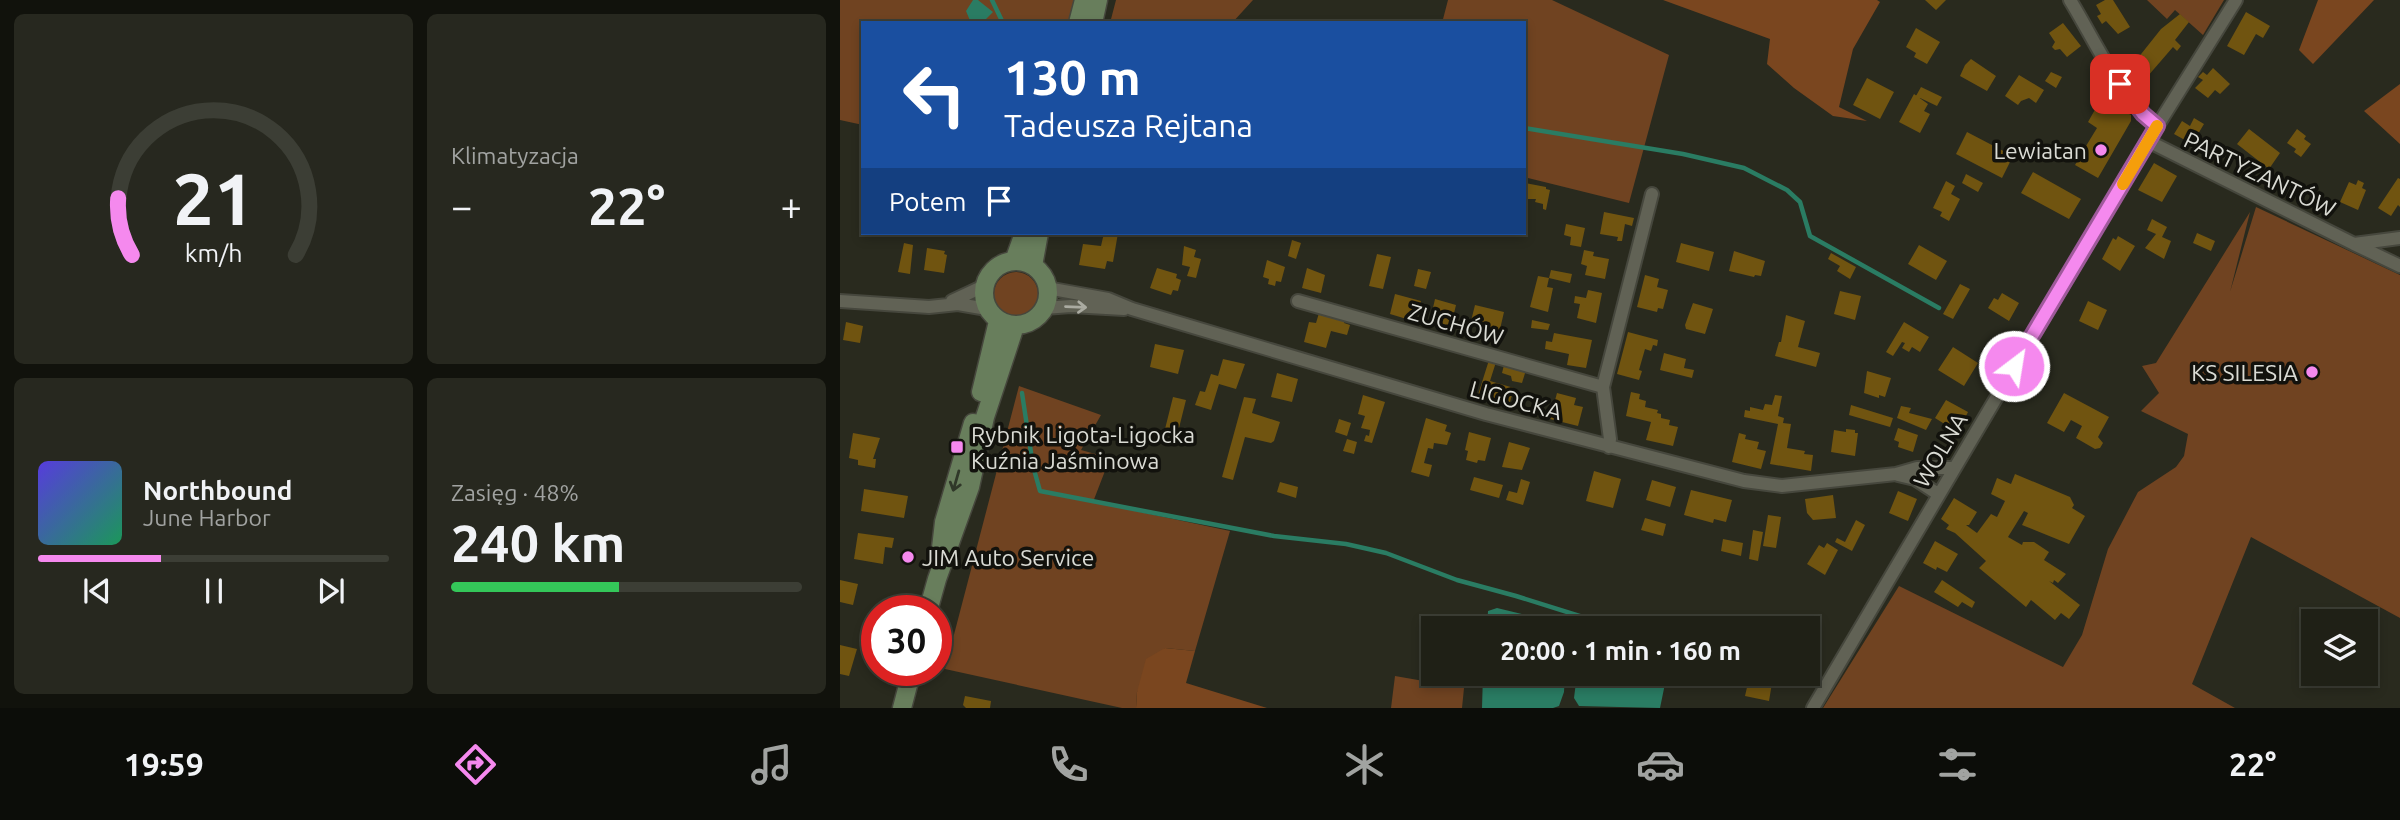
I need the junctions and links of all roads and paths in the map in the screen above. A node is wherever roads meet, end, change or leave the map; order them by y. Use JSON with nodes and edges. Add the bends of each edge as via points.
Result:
{"nodes":[{"id":1,"x":1084,"y":0,"type":"edge"},
{"id":2,"x":1098,"y":0,"type":"edge"},
{"id":3,"x":2070,"y":0,"type":"edge"},
{"id":4,"x":2236,"y":0,"type":"edge"},
{"id":5,"x":1079,"y":21,"type":"edge"},
{"id":6,"x":1093,"y":21,"type":"edge"},
{"id":7,"x":2157,"y":126,"type":"junction"},
{"id":8,"x":2148,"y":141,"type":"junction"},
{"id":9,"x":1652,"y":194,"type":"dead end"},
{"id":10,"x":1023,"y":235,"type":"edge"},
{"id":11,"x":1039,"y":235,"type":"edge"},
{"id":12,"x":2400,"y":238,"type":"edge"},
{"id":13,"x":2354,"y":244,"type":"junction"},
{"id":14,"x":1014,"y":261,"type":"junction"},
{"id":15,"x":1033,"y":266,"type":"junction"},
{"id":16,"x":2400,"y":266,"type":"edge"},
{"id":17,"x":984,"y":286,"type":"junction"},
{"id":18,"x":1047,"y":288,"type":"junction"},
{"id":19,"x":840,"y":301,"type":"edge"},
{"id":20,"x":1298,"y":301,"type":"dead end"},
{"id":21,"x":945,"y":304,"type":"junction"},
{"id":22,"x":1044,"y":308,"type":"junction"},
{"id":23,"x":1132,"y":310,"type":"junction"},
{"id":24,"x":1000,"y":318,"type":"junction"},
{"id":25,"x":1604,"y":387,"type":"junction"},
{"id":26,"x":1609,"y":447,"type":"junction"},
{"id":27,"x":1953,"y":468,"type":"junction"},
{"id":28,"x":1896,"y":474,"type":"junction"},
{"id":29,"x":1938,"y":494,"type":"junction"},
{"id":30,"x":932,"y":595,"type":"edge"},
{"id":31,"x":908,"y":686,"type":"edge"},
{"id":32,"x":902,"y":708,"type":"edge"},
{"id":33,"x":1813,"y":708,"type":"edge"}],
"edges":[{"from":1,"to":5,"type":"main road"},
{"from":2,"to":6,"type":"main road"},
{"from":3,"to":7,"type":"street","via":[[2120,84]]},
{"from":4,"to":7,"type":"street","name":"WOLNA"},
{"from":7,"to":8,"type":"street","name":"WOLNA"},
{"from":8,"to":13,"type":"street","name":"PARTYZANTÓW"},
{"from":8,"to":27,"type":"street","name":"WOLNA"},
{"from":9,"to":25,"type":"street"},
{"from":10,"to":14,"type":"main road"},
{"from":11,"to":15,"type":"main road"},
{"from":12,"to":13,"type":"street","name":"PARTYZANTÓW"},
{"from":13,"to":16,"type":"street","name":"PARTYZANTÓW"},
{"from":14,"to":15,"type":"main road"},
{"from":14,"to":17,"type":"main road","via":[[993,271]]},
{"from":15,"to":18,"type":"main road"},
{"from":17,"to":21,"type":"street"},
{"from":17,"to":24,"type":"main road","via":[[984,298]]},
{"from":18,"to":22,"type":"main road"},
{"from":18,"to":23,"type":"street","name":"LIGOCKA","via":[[1108,299]]},
{"from":19,"to":21,"type":"street"},
{"from":20,"to":25,"type":"street","name":"ZUCHÓW"},
{"from":21,"to":24,"type":"street","via":[[965,304]]},
{"from":22,"to":23,"type":"street","name":"LIGOCKA","one_way":true},
{"from":22,"to":24,"type":"main road","via":[[1034,320]]},
{"from":23,"to":26,"type":"street","name":"LIGOCKA"},
{"from":24,"to":30,"type":"main road","via":[[944,522]]},
{"from":25,"to":26,"type":"street"},
{"from":26,"to":28,"type":"street","name":"LIGOCKA","via":[[1766,485]]},
{"from":27,"to":28,"type":"street","name":"LIGOCKA","via":[[1917,468]]},
{"from":27,"to":29,"type":"street","name":"WOLNA"},
{"from":28,"to":29,"type":"street","name":"LIGOCKA","via":[[1915,479]]},
{"from":29,"to":33,"type":"street","name":"WOLNA"},
{"from":31,"to":32,"type":"main road"}]}
